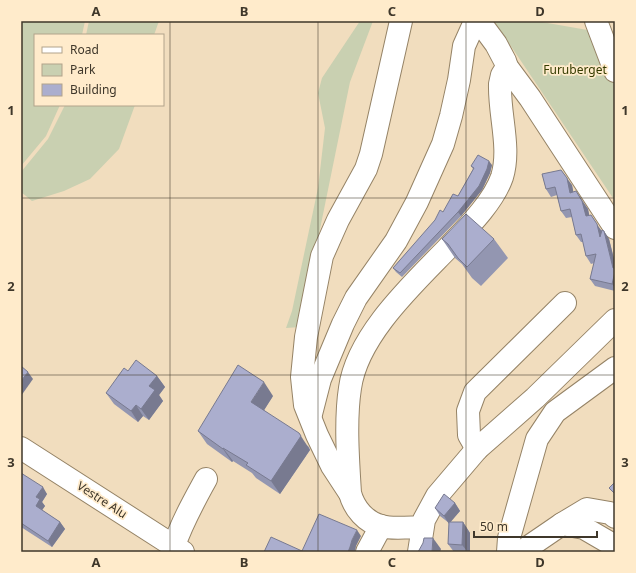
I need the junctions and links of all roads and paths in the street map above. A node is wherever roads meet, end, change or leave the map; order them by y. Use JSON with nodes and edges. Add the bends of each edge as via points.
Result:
{"nodes":[{"id":1,"x":401,"y":21,"type":"edge"},
{"id":2,"x":474,"y":21,"type":"edge"},
{"id":3,"x":479,"y":21,"type":"edge"},
{"id":4,"x":596,"y":21,"type":"edge"},
{"id":5,"x":507,"y":67,"type":"junction"},
{"id":6,"x":615,"y":71,"type":"edge"},
{"id":7,"x":615,"y":228,"type":"edge"},
{"id":8,"x":565,"y":303,"type":"dead end"},
{"id":9,"x":615,"y":320,"type":"edge"},
{"id":10,"x":615,"y":368,"type":"edge"},
{"id":11,"x":310,"y":420,"type":"junction"},
{"id":12,"x":21,"y":448,"type":"edge"},
{"id":13,"x":477,"y":449,"type":"junction"},
{"id":14,"x":206,"y":479,"type":"dead end"},
{"id":15,"x":350,"y":493,"type":"junction"},
{"id":16,"x":615,"y":517,"type":"edge"},
{"id":17,"x":562,"y":524,"type":"junction"},
{"id":18,"x":381,"y":526,"type":"junction"},
{"id":19,"x":422,"y":528,"type":"junction"},
{"id":20,"x":615,"y":546,"type":"edge"},
{"id":21,"x":178,"y":549,"type":"edge"},
{"id":22,"x":367,"y":552,"type":"edge"},
{"id":23,"x":419,"y":552,"type":"edge"},
{"id":24,"x":508,"y":552,"type":"edge"},
{"id":25,"x":521,"y":552,"type":"edge"}],
"edges":[{"from":1,"to":11,"type":"street","via":[[371,154],[366,169],[338,220],[319,268],[306,337],[302,377],[304,405]]},
{"from":2,"to":11,"type":"street","via":[[464,46],[459,80],[443,144],[396,241],[356,298],[343,324],[320,379]]},
{"from":3,"to":5,"type":"street","via":[[496,44]]},
{"from":4,"to":6,"type":"street"},
{"from":5,"to":7,"type":"street"},
{"from":5,"to":15,"type":"street","via":[[500,84],[505,152],[504,168],[498,186],[480,212],[375,329],[353,373],[348,404]]},
{"from":8,"to":13,"type":"street","via":[[475,392],[468,411],[469,435]]},
{"from":9,"to":13,"type":"street","via":[[535,398]]},
{"from":10,"to":24,"type":"street","via":[[555,412],[537,439],[509,538]]},
{"from":11,"to":15,"type":"street","via":[[332,466]]},
{"from":12,"to":21,"type":"street","name":"Vestre Alu"},
{"from":13,"to":19,"type":"street","via":[[437,496]]},
{"from":14,"to":21,"type":"street","via":[[178,534]]},
{"from":15,"to":18,"type":"street","via":[[361,514]]},
{"from":16,"to":17,"type":"street","via":[[610,513],[587,509]]},
{"from":17,"to":20,"type":"street","via":[[584,528]]},
{"from":17,"to":25,"type":"street"},
{"from":18,"to":19,"type":"street"},
{"from":18,"to":22,"type":"street"},
{"from":19,"to":23,"type":"street"}]}
